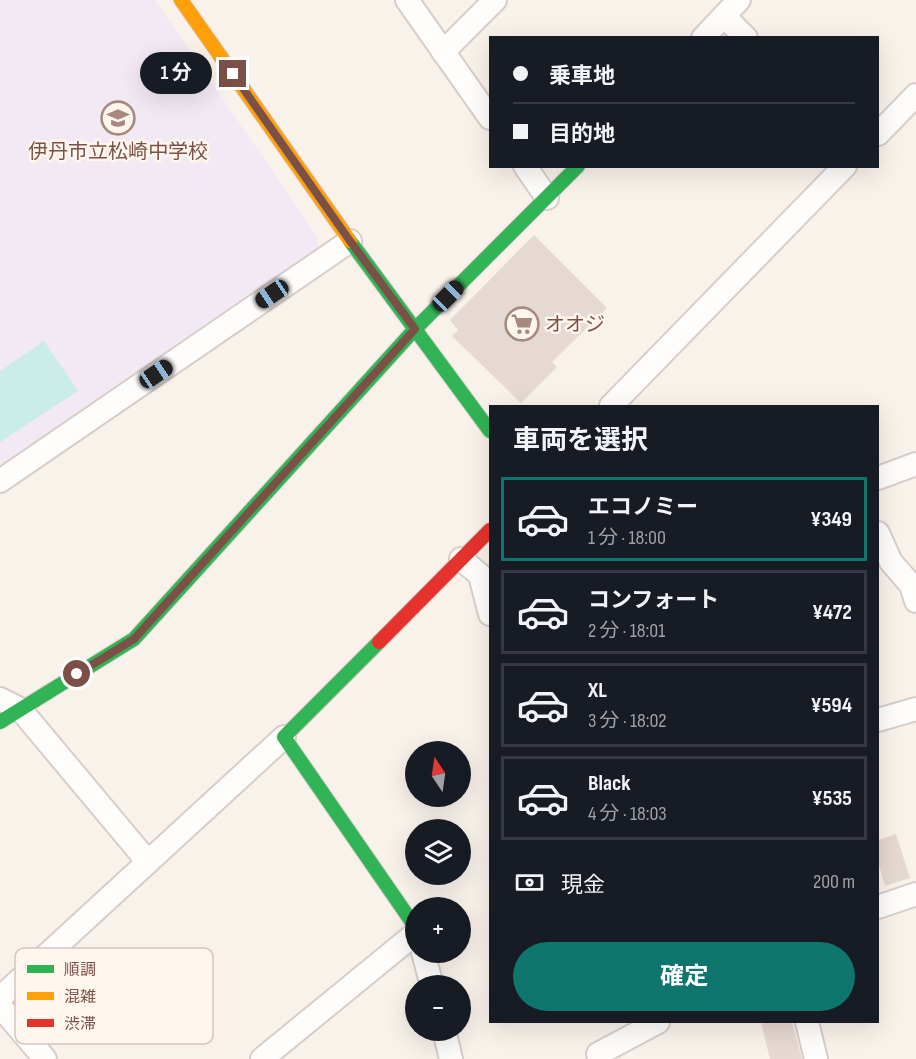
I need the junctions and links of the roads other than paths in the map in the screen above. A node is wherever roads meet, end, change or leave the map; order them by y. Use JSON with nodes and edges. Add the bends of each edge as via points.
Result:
{"nodes":[{"id":1,"x":181,"y":0,"type":"edge"},
{"id":2,"x":406,"y":0,"type":"edge"},
{"id":3,"x":495,"y":0,"type":"edge"},
{"id":4,"x":731,"y":8,"type":"edge"},
{"id":5,"x":705,"y":36,"type":"edge"},
{"id":6,"x":745,"y":36,"type":"edge"},
{"id":7,"x":443,"y":52,"type":"junction"},
{"id":8,"x":916,"y":95,"type":"edge"},
{"id":9,"x":489,"y":117,"type":"edge"},
{"id":10,"x":879,"y":133,"type":"edge"},
{"id":11,"x":526,"y":168,"type":"edge"},
{"id":12,"x":576,"y":168,"type":"edge"},
{"id":13,"x":843,"y":168,"type":"edge"},
{"id":14,"x":548,"y":198,"type":"junction"},
{"id":15,"x":350,"y":241,"type":"junction"},
{"id":16,"x":415,"y":329,"type":"junction"},
{"id":17,"x":613,"y":405,"type":"edge"},
{"id":18,"x":489,"y":430,"type":"edge"},
{"id":19,"x":916,"y":464,"type":"edge"},
{"id":20,"x":879,"y":478,"type":"edge"},
{"id":21,"x":0,"y":480,"type":"edge"},
{"id":22,"x":489,"y":531,"type":"edge"},
{"id":23,"x":879,"y":535,"type":"edge"},
{"id":24,"x":461,"y":559,"type":"junction"},
{"id":25,"x":916,"y":601,"type":"edge"},
{"id":26,"x":489,"y":610,"type":"edge"},
{"id":27,"x":0,"y":699,"type":"edge"},
{"id":28,"x":20,"y":710,"type":"junction"},
{"id":29,"x":916,"y":710,"type":"edge"},
{"id":30,"x":879,"y":720,"type":"edge"},
{"id":31,"x":0,"y":722,"type":"edge"},
{"id":32,"x":284,"y":737,"type":"junction"},
{"id":33,"x":148,"y":862,"type":"junction"},
{"id":34,"x":916,"y":894,"type":"edge"},
{"id":35,"x":879,"y":907,"type":"edge"},
{"id":36,"x":405,"y":912,"type":"edge"},
{"id":37,"x":405,"y":942,"type":"edge"},
{"id":38,"x":54,"y":948,"type":"edge"},
{"id":39,"x":15,"y":984,"type":"edge"},
{"id":40,"x":0,"y":998,"type":"edge"},
{"id":41,"x":0,"y":1006,"type":"edge"},
{"id":42,"x":656,"y":1023,"type":"edge"},
{"id":43,"x":807,"y":1023,"type":"edge"},
{"id":44,"x":15,"y":1024,"type":"edge"},
{"id":45,"x":447,"y":1041,"type":"edge"},
{"id":46,"x":32,"y":1044,"type":"edge"},
{"id":47,"x":45,"y":1059,"type":"edge"},
{"id":48,"x":262,"y":1059,"type":"edge"},
{"id":49,"x":451,"y":1059,"type":"edge"},
{"id":50,"x":600,"y":1059,"type":"edge"},
{"id":51,"x":816,"y":1059,"type":"edge"}],
"edges":[{"from":1,"to":15,"type":"street"},
{"from":2,"to":7,"type":"street"},
{"from":3,"to":7,"type":"street"},
{"from":4,"to":5,"type":"street"},
{"from":4,"to":6,"type":"street"},
{"from":7,"to":9,"type":"street"},
{"from":8,"to":10,"type":"street"},
{"from":11,"to":14,"type":"street"},
{"from":12,"to":14,"type":"street"},
{"from":13,"to":17,"type":"street"},
{"from":14,"to":16,"type":"street"},
{"from":15,"to":16,"type":"street"},
{"from":15,"to":21,"type":"street"},
{"from":16,"to":18,"type":"street"},
{"from":16,"to":28,"type":"street","via":[[134,639]]},
{"from":19,"to":20,"type":"street"},
{"from":22,"to":24,"type":"street"},
{"from":23,"to":25,"type":"street","via":[[891,562],[911,585]]},
{"from":24,"to":26,"type":"street","via":[[480,575]]},
{"from":24,"to":32,"type":"street"},
{"from":27,"to":28,"type":"street"},
{"from":28,"to":31,"type":"street"},
{"from":28,"to":33,"type":"street"},
{"from":29,"to":30,"type":"street"},
{"from":32,"to":33,"type":"street"},
{"from":32,"to":36,"type":"street"},
{"from":33,"to":38,"type":"street"},
{"from":34,"to":35,"type":"street"},
{"from":37,"to":48,"type":"street"},
{"from":39,"to":40,"type":"street"},
{"from":41,"to":44,"type":"street"},
{"from":42,"to":50,"type":"street","via":[[598,1054]]},
{"from":43,"to":51,"type":"street"},
{"from":45,"to":49,"type":"street"},
{"from":46,"to":47,"type":"street"}]}
